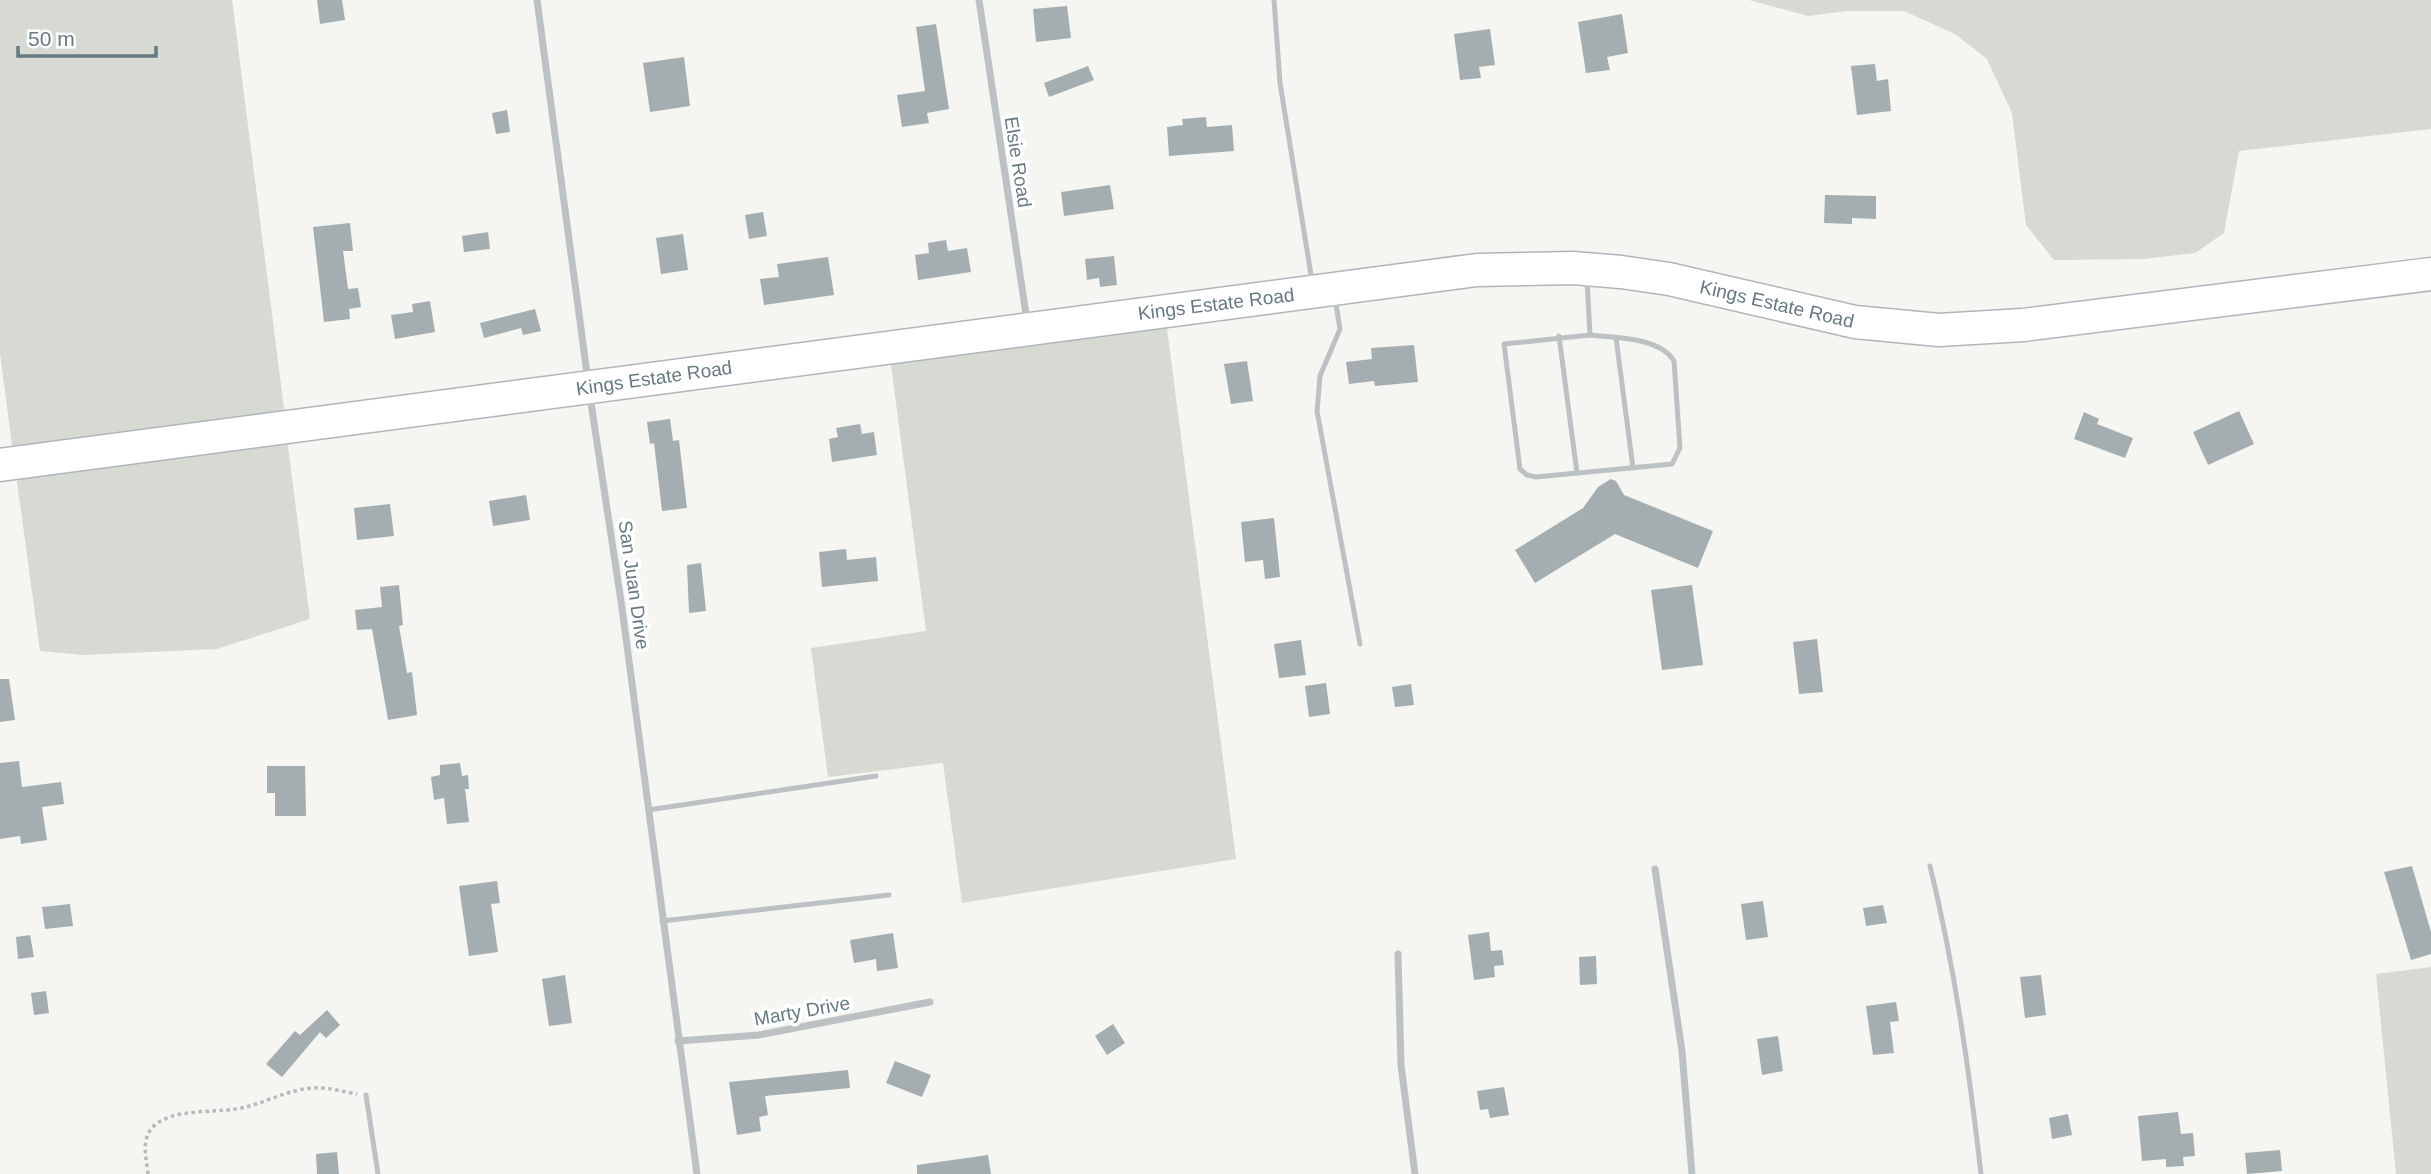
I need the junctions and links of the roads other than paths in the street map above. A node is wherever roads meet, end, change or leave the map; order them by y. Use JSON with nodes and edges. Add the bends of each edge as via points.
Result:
{"nodes":[{"id":1,"x":537,"y":0,"type":"edge"},
{"id":2,"x":979,"y":0,"type":"edge"},
{"id":3,"x":1274,"y":0,"type":"edge"},
{"id":4,"x":1587,"y":269,"type":"junction"},
{"id":5,"x":2431,"y":274,"type":"edge"},
{"id":6,"x":1324,"y":289,"type":"junction"},
{"id":7,"x":1028,"y":328,"type":"junction"},
{"id":8,"x":1590,"y":335,"type":"junction"},
{"id":9,"x":1559,"y":336,"type":"junction"},
{"id":10,"x":1616,"y":338,"type":"junction"},
{"id":11,"x":589,"y":386,"type":"junction"},
{"id":12,"x":0,"y":466,"type":"edge"},
{"id":13,"x":1633,"y":468,"type":"junction"},
{"id":14,"x":1577,"y":473,"type":"junction"},
{"id":15,"x":1360,"y":644,"type":"dead end"},
{"id":16,"x":876,"y":776,"type":"dead end"},
{"id":17,"x":648,"y":810,"type":"junction"},
{"id":18,"x":1930,"y":866,"type":"dead end"},
{"id":19,"x":1655,"y":869,"type":"dead end"},
{"id":20,"x":889,"y":895,"type":"dead end"},
{"id":21,"x":662,"y":921,"type":"junction"},
{"id":22,"x":1398,"y":954,"type":"dead end"},
{"id":23,"x":930,"y":1002,"type":"dead end"},
{"id":24,"x":678,"y":1041,"type":"junction"},
{"id":25,"x":366,"y":1095,"type":"road end"},
{"id":26,"x":379,"y":1174,"type":"edge"},
{"id":27,"x":697,"y":1174,"type":"edge"},
{"id":28,"x":1415,"y":1174,"type":"edge"},
{"id":29,"x":1692,"y":1174,"type":"edge"},
{"id":30,"x":1981,"y":1174,"type":"edge"}],
"edges":[{"from":1,"to":11,"type":"street","name":"San Juan Drive"},
{"from":2,"to":7,"type":"street","name":"Elsie Road"},
{"from":3,"to":6,"type":"lane","via":[[1280,83]]},
{"from":4,"to":5,"type":"street","name":"Kings Estate Road","via":[[1668,279],[1855,322],[1939,330],[2013,326]]},
{"from":4,"to":6,"type":"street","name":"Kings Estate Road","via":[[1477,270]]},
{"from":4,"to":8,"type":"lane"},
{"from":6,"to":7,"type":"street","name":"Kings Estate Road"},
{"from":6,"to":15,"type":"lane","via":[[1340,329],[1320,376],[1317,411]]},
{"from":7,"to":11,"type":"street","name":"Kings Estate Road"},
{"from":8,"to":9,"type":"lane"},
{"from":8,"to":10,"type":"lane"},
{"from":9,"to":14,"type":"lane"},
{"from":9,"to":14,"type":"lane","via":[[1508,342],[1503,350],[1520,469],[1536,477]]},
{"from":10,"to":13,"type":"lane"},
{"from":10,"to":13,"type":"lane","via":[[1661,348],[1674,361],[1678,458],[1672,464]]},
{"from":11,"to":12,"type":"street","name":"Kings Estate Road"},
{"from":11,"to":17,"type":"street","name":"San Juan Drive"},
{"from":13,"to":14,"type":"lane"},
{"from":16,"to":17,"type":"lane"},
{"from":17,"to":21,"type":"street","name":"San Juan Drive"},
{"from":18,"to":30,"type":"lane","via":[[1966,1038]]},
{"from":19,"to":29,"type":"street","via":[[1681,1038]]},
{"from":20,"to":21,"type":"lane"},
{"from":21,"to":24,"type":"street","name":"San Juan Drive"},
{"from":22,"to":28,"type":"street","via":[[1401,1065]]},
{"from":23,"to":24,"type":"street","name":"Marty Drive","via":[[759,1035]]},
{"from":24,"to":27,"type":"street","name":"San Juan Drive"},
{"from":25,"to":26,"type":"lane"}]}
